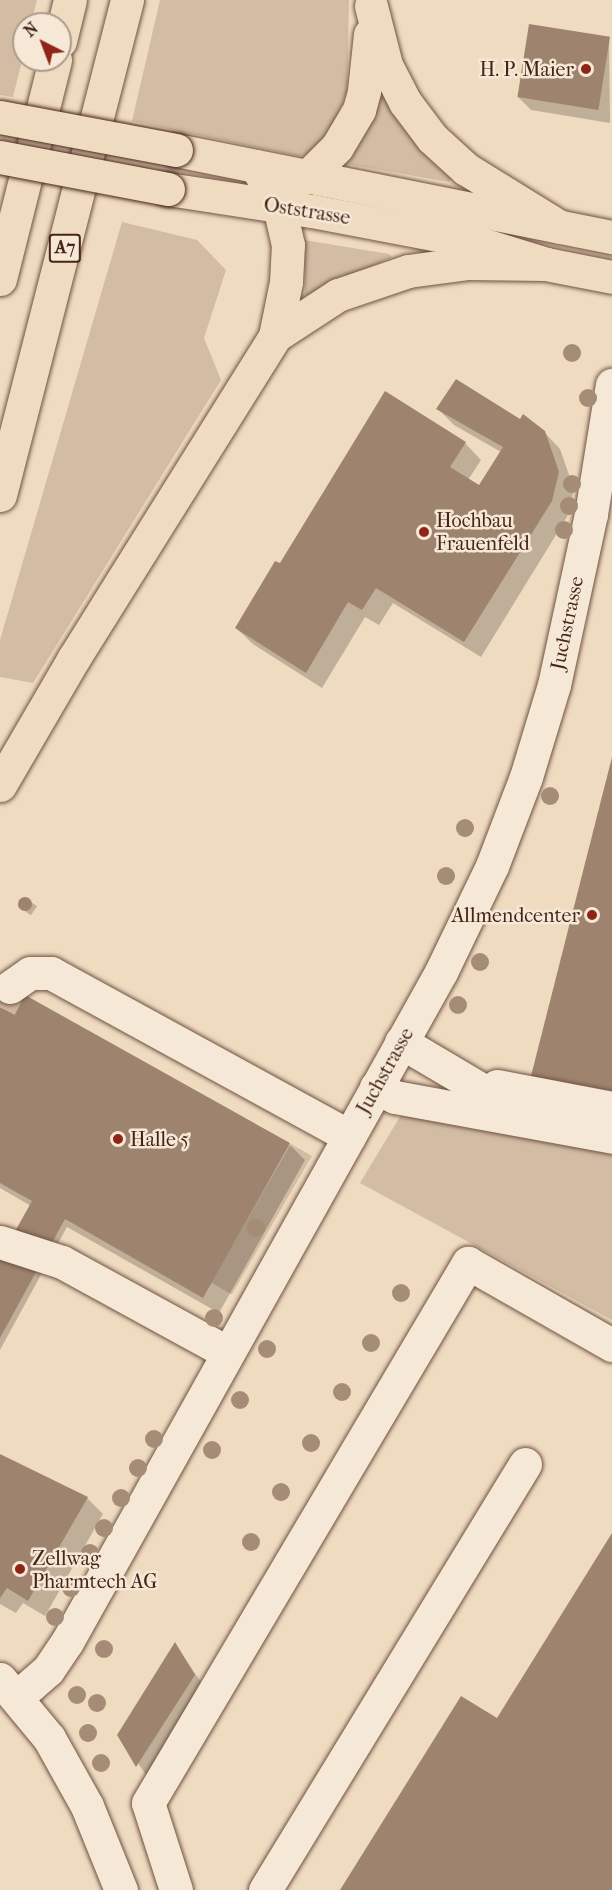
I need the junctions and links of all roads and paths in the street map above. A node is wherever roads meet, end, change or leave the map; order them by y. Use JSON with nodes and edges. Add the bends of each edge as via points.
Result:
{"nodes":[{"id":1,"x":128,"y":0,"type":"edge"},
{"id":2,"x":370,"y":3,"type":"edge"},
{"id":3,"x":52,"y":72,"type":"edge"},
{"id":4,"x":0,"y":117,"type":"edge"},
{"id":5,"x":0,"y":157,"type":"edge"},
{"id":6,"x":256,"y":166,"type":"junction"},
{"id":7,"x":308,"y":176,"type":"junction"},
{"id":8,"x":268,"y":200,"type":"junction"},
{"id":9,"x":560,"y":227,"type":"junction"},
{"id":10,"x":603,"y":235,"type":"edge"},
{"id":11,"x":546,"y":264,"type":"junction"},
{"id":12,"x":599,"y":275,"type":"edge"},
{"id":13,"x":0,"y":279,"type":"edge"},
{"id":14,"x":275,"y":336,"type":"junction"},
{"id":15,"x":612,"y":385,"type":"edge"},
{"id":16,"x":0,"y":495,"type":"edge"},
{"id":17,"x":601,"y":516,"type":"edge"},
{"id":18,"x":0,"y":785,"type":"edge"},
{"id":19,"x":10,"y":987,"type":"tunnel mouth"},
{"id":20,"x":401,"y":1042,"type":"junction"},
{"id":21,"x":469,"y":1080,"type":"junction"},
{"id":22,"x":376,"y":1087,"type":"junction"},
{"id":23,"x":612,"y":1108,"type":"edge"},
{"id":24,"x":612,"y":1125,"type":"edge"},
{"id":25,"x":349,"y":1136,"type":"junction"},
{"id":26,"x":612,"y":1137,"type":"edge"},
{"id":27,"x":0,"y":1242,"type":"edge"},
{"id":28,"x":612,"y":1345,"type":"edge"},
{"id":29,"x":228,"y":1353,"type":"junction"},
{"id":30,"x":525,"y":1464,"type":"dead end"},
{"id":31,"x":9,"y":1688,"type":"edge"},
{"id":32,"x":121,"y":1890,"type":"edge"},
{"id":33,"x":176,"y":1890,"type":"edge"},
{"id":34,"x":265,"y":1890,"type":"edge"}],
"edges":[{"from":1,"to":16,"type":"main road","number":"A7"},
{"from":2,"to":7,"type":"main road","via":[[369,63],[359,110],[337,147]]},
{"from":2,"to":9,"type":"main road","via":[[386,65],[405,102],[432,138],[466,169]]},
{"from":3,"to":13,"type":"main road"},
{"from":4,"to":6,"type":"main road","name":"Oststrasse","bridge":true},
{"from":5,"to":8,"type":"main road","name":"Oststrasse","bridge":true,"via":[[168,189]]},
{"from":6,"to":7,"type":"main road","name":"Oststrasse"},
{"from":6,"to":8,"type":"main road"},
{"from":7,"to":8,"type":"main road"},
{"from":7,"to":9,"type":"main road","name":"Oststrasse"},
{"from":8,"to":11,"type":"main road","name":"Oststrasse","via":[[475,242]]},
{"from":8,"to":14,"type":"main road","via":[[288,245],[286,282]]},
{"from":9,"to":10,"type":"main road","name":"Oststrasse"},
{"from":11,"to":12,"type":"main road","name":"Oststrasse"},
{"from":11,"to":14,"type":"main road","via":[[468,263],[408,271],[338,295]]},
{"from":14,"to":18,"type":"main road","via":[[74,658]]},
{"from":15,"to":17,"type":"street","name":"Juchstrasse"},
{"from":17,"to":20,"type":"street","name":"Juchstrasse","via":[[526,777],[492,866]]},
{"from":19,"to":25,"type":"street","via":[[30,973],[51,974]]},
{"from":20,"to":21,"type":"street"},
{"from":20,"to":22,"type":"street","name":"Juchstrasse"},
{"from":21,"to":23,"type":"street"},
{"from":21,"to":24,"type":"street","via":[[506,1104]]},
{"from":22,"to":25,"type":"street","name":"Juchstrasse"},
{"from":22,"to":26,"type":"street","via":[[395,1097]]},
{"from":25,"to":29,"type":"street","name":"Juchstrasse"},
{"from":27,"to":29,"type":"street","via":[[62,1262]]},
{"from":28,"to":33,"type":"street","via":[[468,1263],[148,1803]]},
{"from":29,"to":31,"type":"street","name":"Juchstrasse","via":[[48,1670]]},
{"from":30,"to":34,"type":"street"},
{"from":31,"to":32,"type":"street","via":[[49,1737],[87,1806]]}]}
